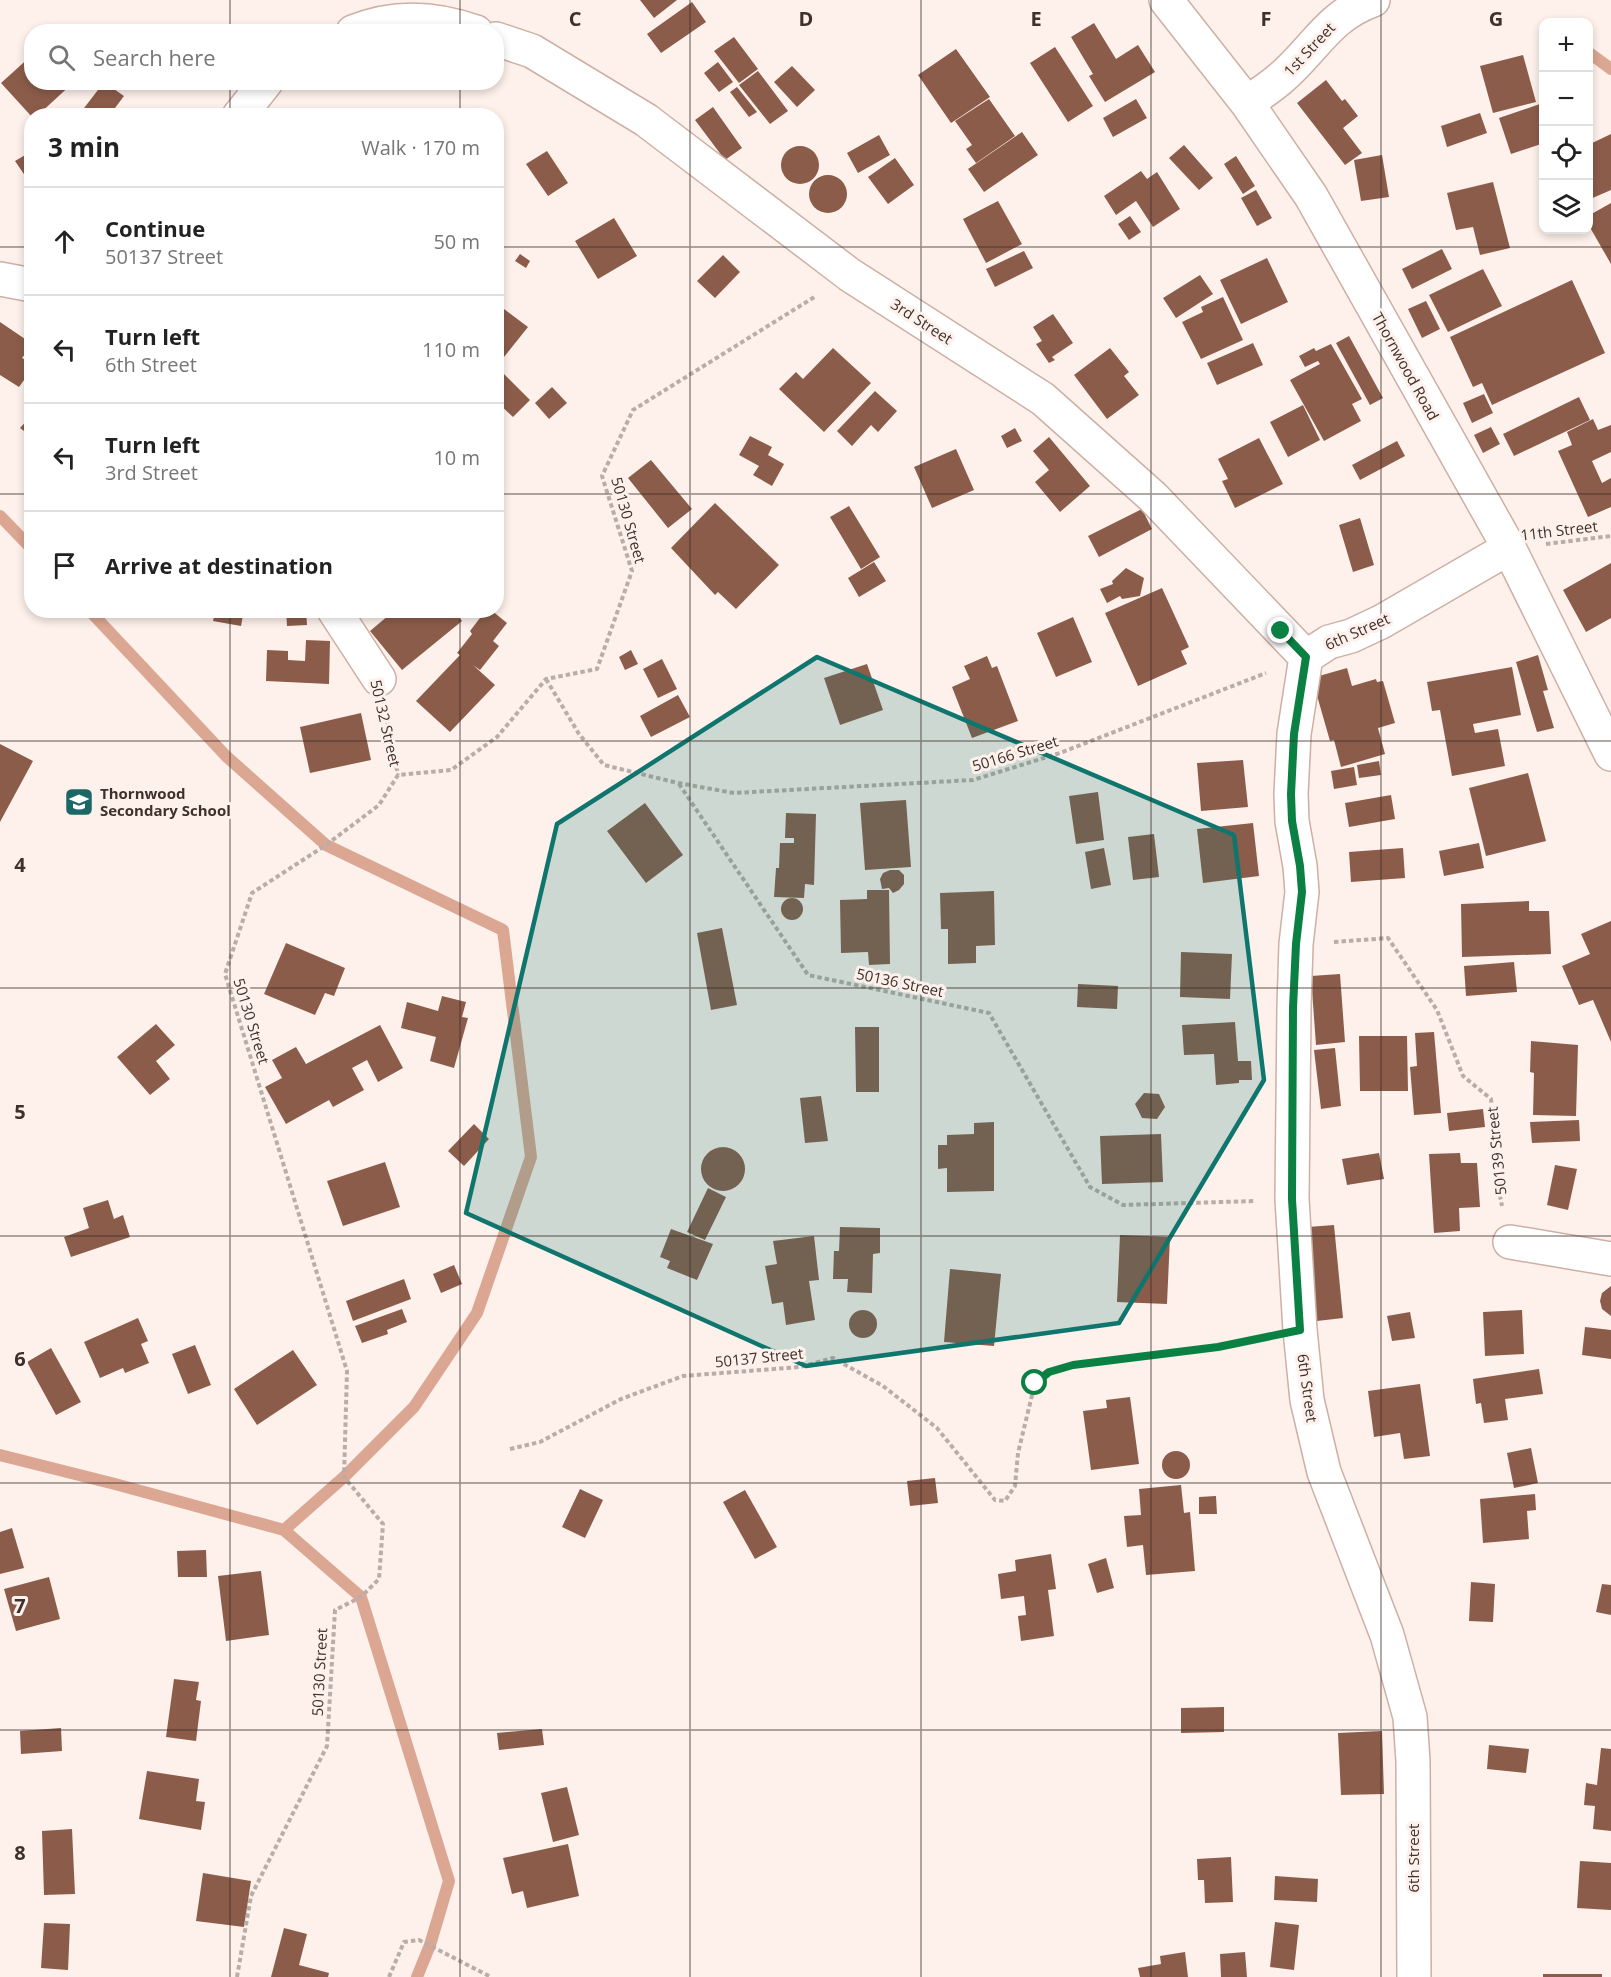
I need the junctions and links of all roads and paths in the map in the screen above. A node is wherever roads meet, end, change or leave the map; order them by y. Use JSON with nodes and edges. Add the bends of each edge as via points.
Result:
{"nodes":[{"id":1,"x":1166,"y":0,"type":"edge"},
{"id":2,"x":1373,"y":0,"type":"edge"},
{"id":3,"x":375,"y":24,"type":"edge"},
{"id":4,"x":450,"y":24,"type":"edge"},
{"id":5,"x":504,"y":42,"type":"edge"},
{"id":6,"x":260,"y":90,"type":"edge"},
{"id":7,"x":1247,"y":103,"type":"junction"},
{"id":8,"x":245,"y":108,"type":"edge"},
{"id":9,"x":850,"y":275,"type":"junction"},
{"id":10,"x":0,"y":279,"type":"edge"},
{"id":11,"x":24,"y":284,"type":"edge"},
{"id":12,"x":1611,"y":536,"type":"edge"},
{"id":13,"x":1509,"y":548,"type":"junction"},
{"id":14,"x":339,"y":618,"type":"edge"},
{"id":15,"x":1306,"y":657,"type":"junction"},
{"id":16,"x":379,"y":679,"type":"joint"},
{"id":17,"x":546,"y":679,"type":"junction"},
{"id":18,"x":1611,"y":754,"type":"edge"},
{"id":19,"x":398,"y":775,"type":"junction"},
{"id":20,"x":678,"y":783,"type":"junction"},
{"id":21,"x":1296,"y":944,"type":"junction"},
{"id":22,"x":1292,"y":1199,"type":"junction"},
{"id":23,"x":1510,"y":1242,"type":"joint"},
{"id":24,"x":1611,"y":1259,"type":"edge"},
{"id":25,"x":1300,"y":1330,"type":"junction"},
{"id":26,"x":510,"y":1449,"type":"dead end"},
{"id":27,"x":237,"y":1977,"type":"edge"},
{"id":28,"x":388,"y":1977,"type":"edge"},
{"id":29,"x":492,"y":1977,"type":"edge"},
{"id":30,"x":1414,"y":1977,"type":"edge"}],
"edges":[{"from":1,"to":7,"type":"street","name":"Thornwood Road"},
{"from":2,"to":7,"type":"street","name":"1st Street","via":[[1337,18],[1281,78]]},
{"from":3,"to":4,"type":"street","via":[[404,18]]},
{"from":5,"to":9,"type":"street","name":"3rd Street","via":[[532,51],[646,120]]},
{"from":6,"to":8,"type":"street"},
{"from":7,"to":13,"type":"street","name":"Thornwood Road","via":[[1311,196]]},
{"from":9,"to":15,"type":"street","name":"3rd Street","via":[[1043,399],[1153,497]]},
{"from":9,"to":17,"type":"path","name":"50130 Street","via":[[633,410],[602,476],[632,572],[597,669]]},
{"from":10,"to":11,"type":"street"},
{"from":12,"to":13,"type":"path","name":"11th Street"},
{"from":13,"to":15,"type":"street","name":"6th Street","via":[[1381,622],[1329,642]]},
{"from":13,"to":18,"type":"street","name":"Thornwood Road"},
{"from":14,"to":16,"type":"street","name":"50132 Street"},
{"from":15,"to":20,"type":"path","name":"50166 Street","via":[[1060,753],[973,780],[734,793]]},
{"from":15,"to":21,"type":"street","name":"6th Street","via":[[1294,734],[1291,794],[1302,892]]},
{"from":16,"to":19,"type":"path","name":"50132 Street"},
{"from":17,"to":19,"type":"path","via":[[497,737],[451,770]]},
{"from":17,"to":20,"type":"path","via":[[579,734],[604,765]]},
{"from":19,"to":27,"type":"path","name":"50130 Street","via":[[379,806],[252,893],[225,974],[347,1371],[344,1477],[383,1524],[379,1579],[361,1597],[335,1610],[327,1746],[251,1896]]},
{"from":20,"to":22,"type":"path","name":"50136 Street","via":[[808,975],[989,1013],[1090,1187],[1123,1205]]},
{"from":21,"to":22,"type":"street","name":"6th Street"},
{"from":21,"to":23,"type":"path","name":"50139 Street","via":[[1388,938],[1437,1010],[1463,1076],[1491,1099],[1497,1180]]},
{"from":22,"to":25,"type":"street","name":"6th Street"},
{"from":23,"to":24,"type":"street"},
{"from":25,"to":26,"type":"path","name":"50137 Street","via":[[1218,1347],[1073,1365],[1049,1372],[1035,1383],[1018,1453],[1015,1486],[1005,1501],[995,1500],[937,1428],[882,1386],[833,1359],[800,1367],[683,1376],[621,1399],[540,1442]]},
{"from":25,"to":30,"type":"street","name":"6th Street","via":[[1307,1400],[1324,1472],[1387,1635],[1410,1717]]},
{"from":28,"to":29,"type":"path","via":[[404,1942],[419,1940]]}]}
